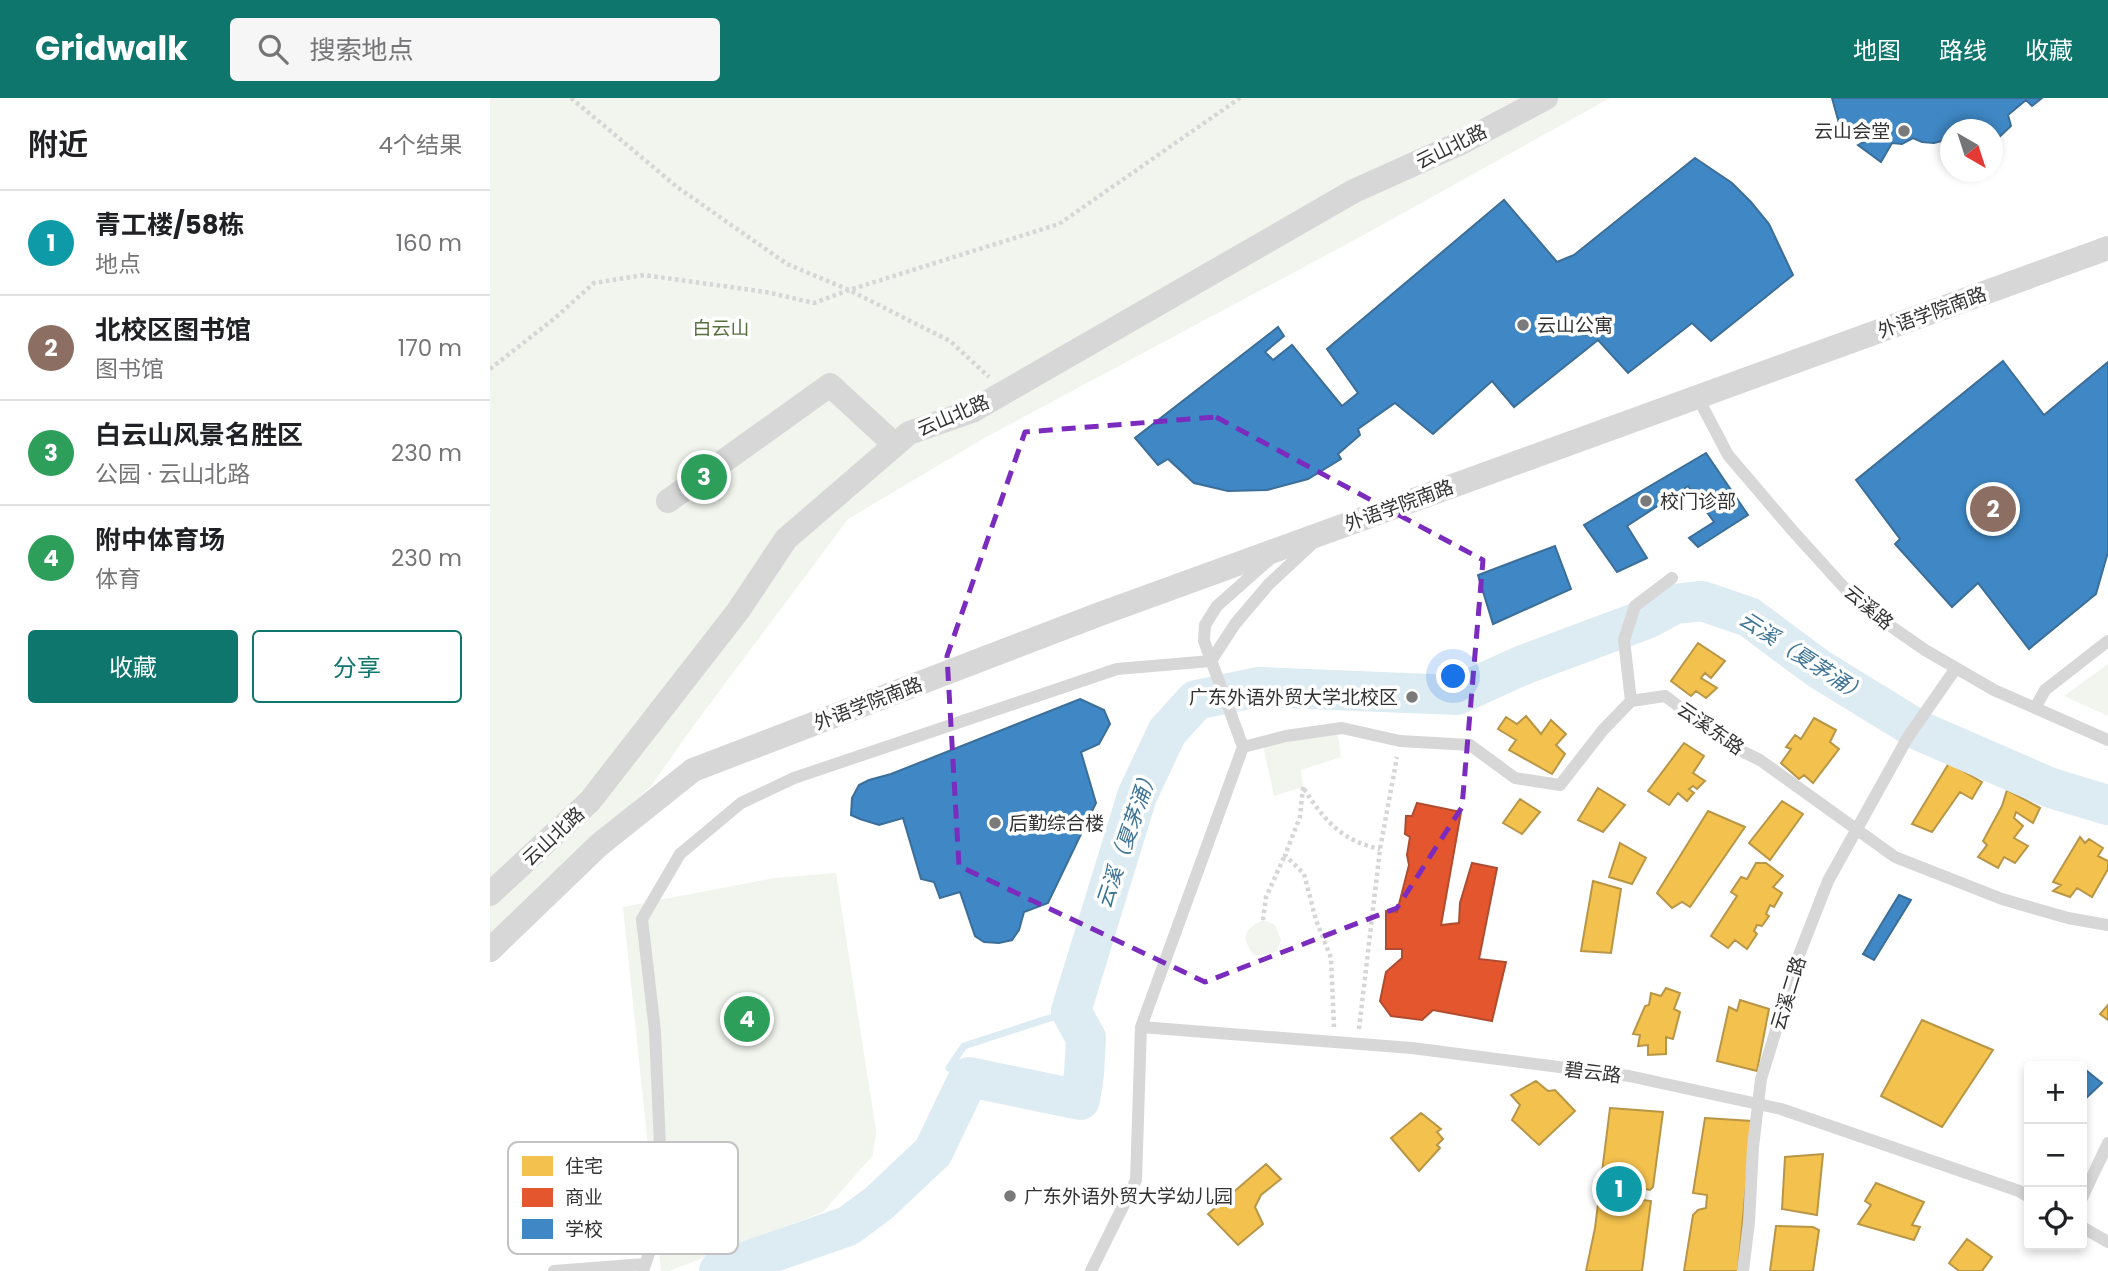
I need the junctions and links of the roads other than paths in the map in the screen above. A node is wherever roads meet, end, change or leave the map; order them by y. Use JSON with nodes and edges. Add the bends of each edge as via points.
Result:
{"nodes":[{"id":1,"x":1546,"y":98,"type":"edge"},
{"id":2,"x":2108,"y":248,"type":"edge"},
{"id":3,"x":1697,"y":396,"type":"junction"},
{"id":4,"x":895,"y":445,"type":"junction"},
{"id":5,"x":668,"y":501,"type":"dead end"},
{"id":6,"x":1324,"y":532,"type":"junction"},
{"id":7,"x":1286,"y":546,"type":"junction"},
{"id":8,"x":1672,"y":578,"type":"dead end"},
{"id":9,"x":2108,"y":641,"type":"edge"},
{"id":10,"x":1211,"y":661,"type":"junction"},
{"id":11,"x":1956,"y":668,"type":"junction"},
{"id":12,"x":1632,"y":701,"type":"junction"},
{"id":13,"x":2035,"y":708,"type":"junction"},
{"id":14,"x":2108,"y":740,"type":"edge"},
{"id":15,"x":1243,"y":747,"type":"junction"},
{"id":16,"x":574,"y":818,"type":"junction"},
{"id":17,"x":1856,"y":831,"type":"junction"},
{"id":18,"x":599,"y":845,"type":"junction"},
{"id":19,"x":490,"y":894,"type":"edge"},
{"id":20,"x":2108,"y":925,"type":"edge"},
{"id":21,"x":490,"y":950,"type":"edge"},
{"id":22,"x":1141,"y":1027,"type":"junction"},
{"id":23,"x":1758,"y":1105,"type":"junction"},
{"id":24,"x":660,"y":1142,"type":"edge"},
{"id":25,"x":2108,"y":1143,"type":"edge"},
{"id":26,"x":2087,"y":1187,"type":"edge"},
{"id":27,"x":2024,"y":1194,"type":"edge"},
{"id":28,"x":2087,"y":1230,"type":"edge"},
{"id":29,"x":2108,"y":1242,"type":"edge"},
{"id":30,"x":644,"y":1267,"type":"edge"},
{"id":31,"x":554,"y":1271,"type":"edge"},
{"id":32,"x":1091,"y":1271,"type":"edge"},
{"id":33,"x":1743,"y":1271,"type":"edge"}],
"edges":[{"from":1,"to":4,"type":"street","name":"云山北路","via":[[1354,191],[972,411],[909,433]]},
{"from":2,"to":3,"type":"street","name":"外语学院南路"},
{"from":3,"to":6,"type":"street","name":"外语学院南路"},
{"from":3,"to":11,"type":"lane","name":"云溪路","via":[[1728,455],[1860,605]]},
{"from":4,"to":5,"type":"street","via":[[830,385]]},
{"from":4,"to":16,"type":"street","name":"云山北路","via":[[786,539],[738,611]]},
{"from":6,"to":7,"type":"street","name":"外语学院南路"},
{"from":6,"to":10,"type":"lane","via":[[1269,584]]},
{"from":7,"to":10,"type":"lane","via":[[1217,606],[1205,625]]},
{"from":7,"to":18,"type":"street","name":"外语学院南路","via":[[693,770]]},
{"from":8,"to":12,"type":"lane","via":[[1635,606],[1624,640]]},
{"from":9,"to":13,"type":"lane","via":[[2045,690]]},
{"from":10,"to":15,"type":"lane"},
{"from":10,"to":24,"type":"lane","via":[[1117,669],[793,778],[741,803],[680,854],[642,919],[655,1031]]},
{"from":11,"to":13,"type":"lane","name":"云溪路"},
{"from":11,"to":17,"type":"lane","name":"云溪二路","via":[[1908,737]]},
{"from":12,"to":15,"type":"lane","via":[[1560,785],[1515,778],[1470,745],[1400,741],[1342,728]]},
{"from":12,"to":17,"type":"lane","name":"云溪东路","via":[[1665,696]]},
{"from":13,"to":14,"type":"lane","name":"云溪路"},
{"from":15,"to":22,"type":"lane"},
{"from":16,"to":18,"type":"street"},
{"from":16,"to":19,"type":"street","name":"云山北路"},
{"from":17,"to":20,"type":"lane","name":"云溪东路","via":[[1895,857],[2002,899]]},
{"from":17,"to":23,"type":"lane","name":"云溪二路","via":[[1828,881],[1799,955],[1761,1079]]},
{"from":18,"to":21,"type":"street","name":"外语学院南路"},
{"from":22,"to":23,"type":"lane","name":"碧云路","via":[[1412,1048],[1629,1076]]},
{"from":22,"to":32,"type":"lane","via":[[1136,1180]]},
{"from":23,"to":27,"type":"lane","name":"碧云路"},
{"from":23,"to":33,"type":"lane","name":"云溪二路"},
{"from":25,"to":26,"type":"lane"},
{"from":28,"to":29,"type":"lane"},
{"from":30,"to":31,"type":"lane"}]}
